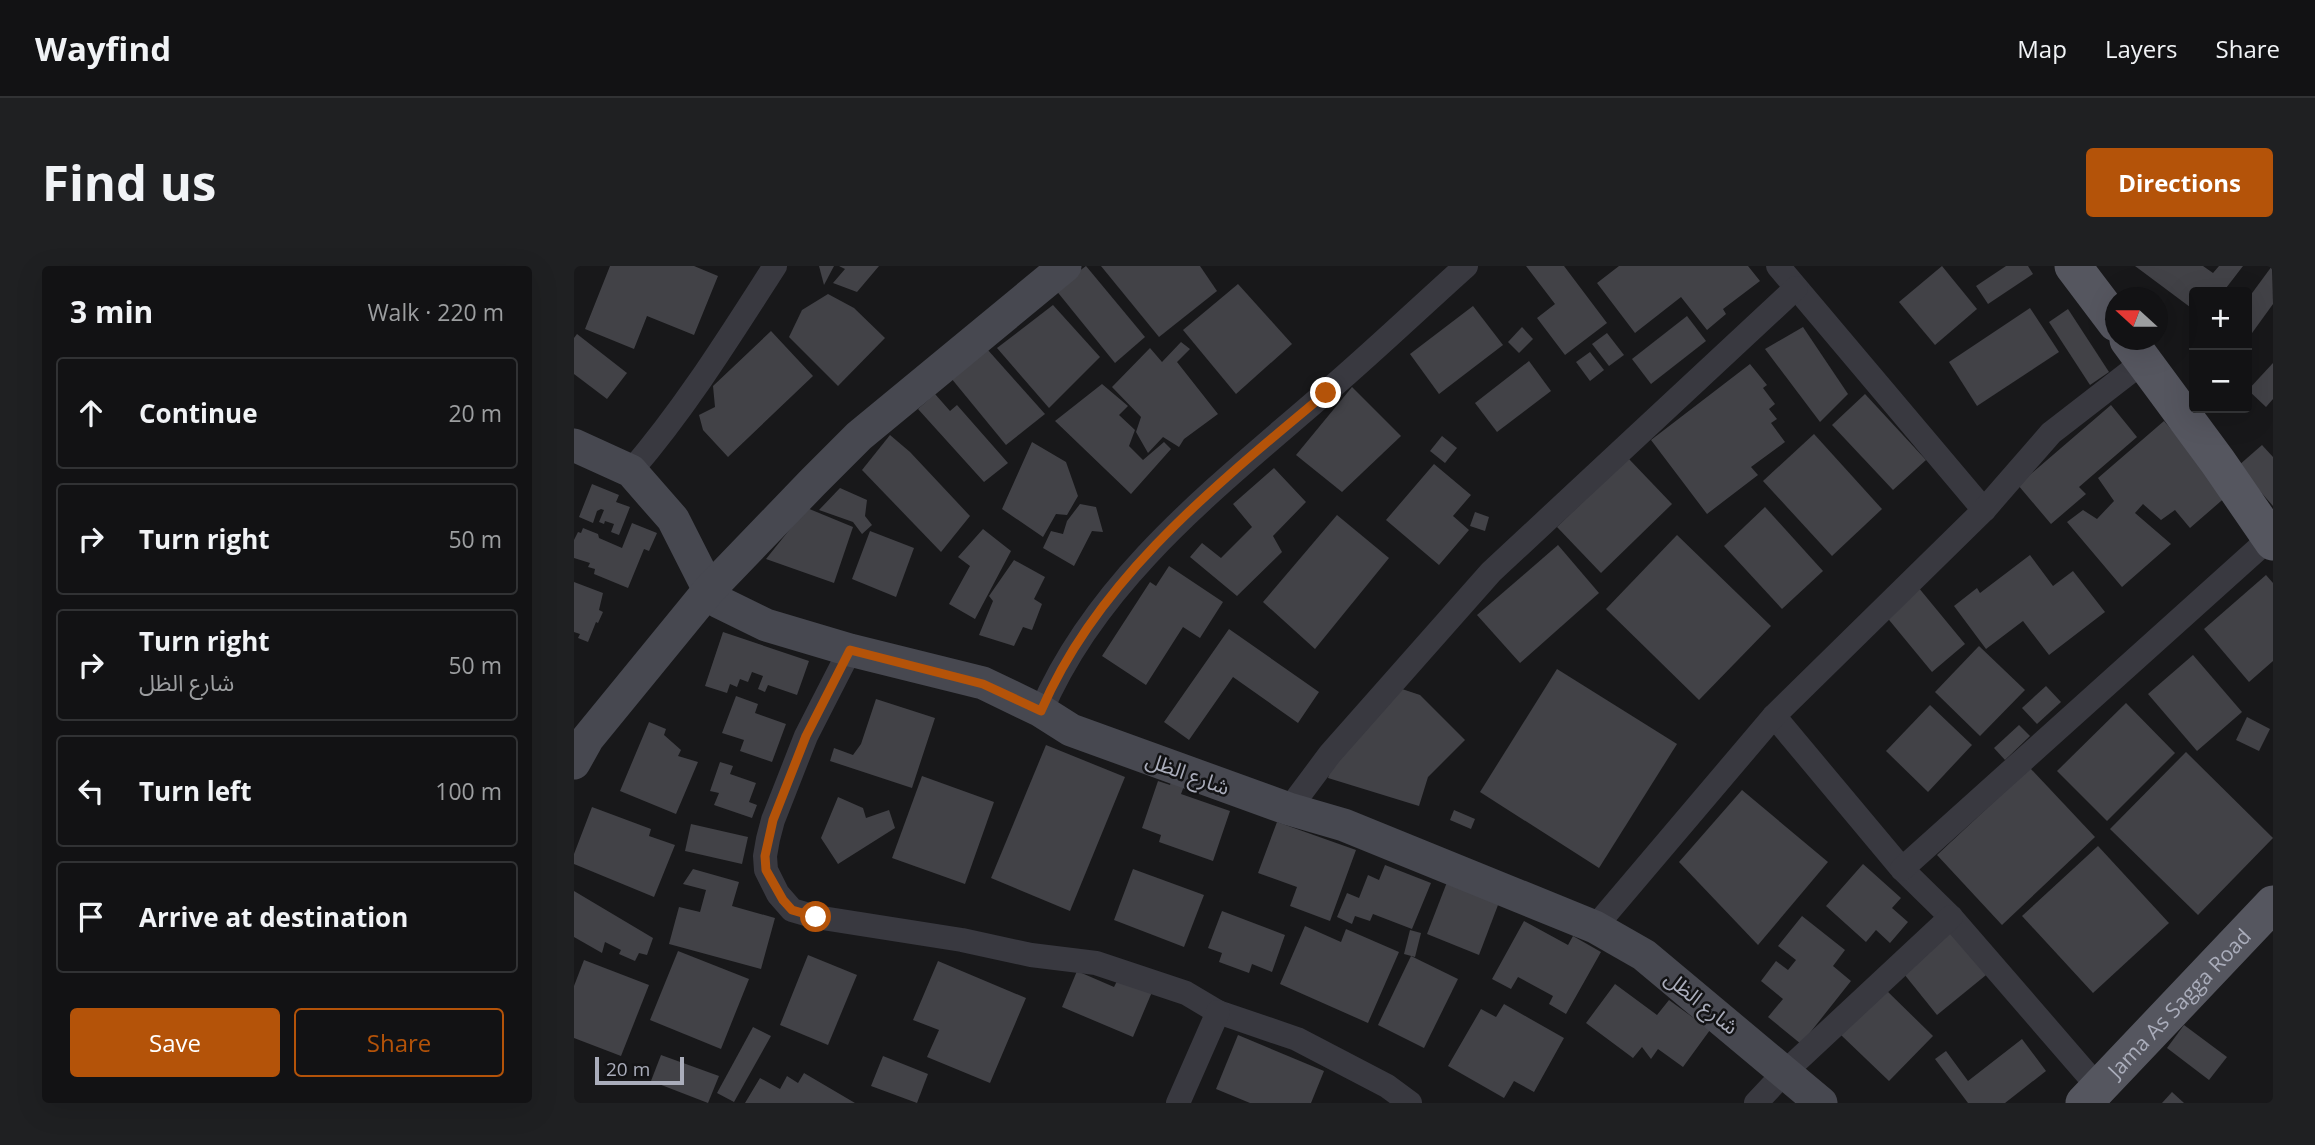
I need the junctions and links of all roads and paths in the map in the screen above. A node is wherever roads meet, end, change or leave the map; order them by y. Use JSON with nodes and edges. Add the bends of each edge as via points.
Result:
{"nodes":[{"id":1,"x":775,"y":266,"type":"edge"},
{"id":2,"x":1065,"y":266,"type":"edge"},
{"id":3,"x":1466,"y":266,"type":"edge"},
{"id":4,"x":1778,"y":266,"type":"edge"},
{"id":5,"x":2073,"y":266,"type":"edge"},
{"id":6,"x":1796,"y":288,"type":"junction"},
{"id":7,"x":2105,"y":308,"type":"edge"},
{"id":8,"x":2136,"y":350,"type":"edge"},
{"id":9,"x":574,"y":444,"type":"edge"},
{"id":10,"x":631,"y":471,"type":"junction"},
{"id":11,"x":1984,"y":510,"type":"junction"},
{"id":12,"x":2271,"y":540,"type":"edge"},
{"id":13,"x":709,"y":590,"type":"junction"},
{"id":14,"x":850,"y":650,"type":"junction"},
{"id":15,"x":1041,"y":711,"type":"junction"},
{"id":16,"x":1774,"y":716,"type":"junction"},
{"id":17,"x":579,"y":744,"type":"edge"},
{"id":18,"x":1289,"y":809,"type":"junction"},
{"id":19,"x":1902,"y":869,"type":"junction"},
{"id":20,"x":2273,"y":904,"type":"edge"},
{"id":21,"x":1951,"y":917,"type":"junction"},
{"id":22,"x":1595,"y":927,"type":"junction"},
{"id":23,"x":1218,"y":1012,"type":"junction"},
{"id":24,"x":1786,"y":1071,"type":"junction"},
{"id":25,"x":2092,"y":1096,"type":"edge"},
{"id":26,"x":1178,"y":1103,"type":"edge"},
{"id":27,"x":1410,"y":1103,"type":"edge"},
{"id":28,"x":1756,"y":1103,"type":"edge"},
{"id":29,"x":1821,"y":1103,"type":"edge"}],
"edges":[{"from":1,"to":10,"type":"street","via":[[691,394]]},
{"from":2,"to":13,"type":"street","via":[[859,436]]},
{"from":3,"to":15,"type":"street","via":[[1250,457],[1139,563],[1104,603]]},
{"from":4,"to":6,"type":"street"},
{"from":5,"to":7,"type":"main road"},
{"from":6,"to":11,"type":"street"},
{"from":6,"to":18,"type":"street","via":[[1491,572],[1330,754]]},
{"from":8,"to":11,"type":"street","via":[[2051,433]]},
{"from":8,"to":12,"type":"main road"},
{"from":9,"to":10,"type":"street","name":"شارع الظل"},
{"from":10,"to":13,"type":"street","name":"شارع الظل","via":[[673,519]]},
{"from":11,"to":16,"type":"street"},
{"from":12,"to":19,"type":"street"},
{"from":13,"to":14,"type":"street","name":"شارع الظل","via":[[719,601],[766,625]]},
{"from":13,"to":17,"type":"street"},
{"from":14,"to":15,"type":"street","name":"شارع الظل","via":[[983,684]]},
{"from":14,"to":23,"type":"street","via":[[806,736],[768,839],[766,870],[792,910],[1031,955],[1096,962],[1186,993]]},
{"from":15,"to":18,"type":"street","name":"شارع الظل","via":[[1071,730]]},
{"from":16,"to":19,"type":"street"},
{"from":16,"to":22,"type":"street"},
{"from":18,"to":22,"type":"street","name":"شارع الظل","via":[[1344,825]]},
{"from":19,"to":21,"type":"street"},
{"from":20,"to":25,"type":"main road","name":"Jama As Sagga Road"},
{"from":21,"to":24,"type":"street"},
{"from":21,"to":25,"type":"street"},
{"from":22,"to":24,"type":"street","name":"شارع الظل","via":[[1644,954]]},
{"from":23,"to":26,"type":"street"},
{"from":23,"to":27,"type":"street","via":[[1297,1040],[1387,1086]]},
{"from":24,"to":28,"type":"street"},
{"from":24,"to":29,"type":"street","name":"شارع الظل"}]}
